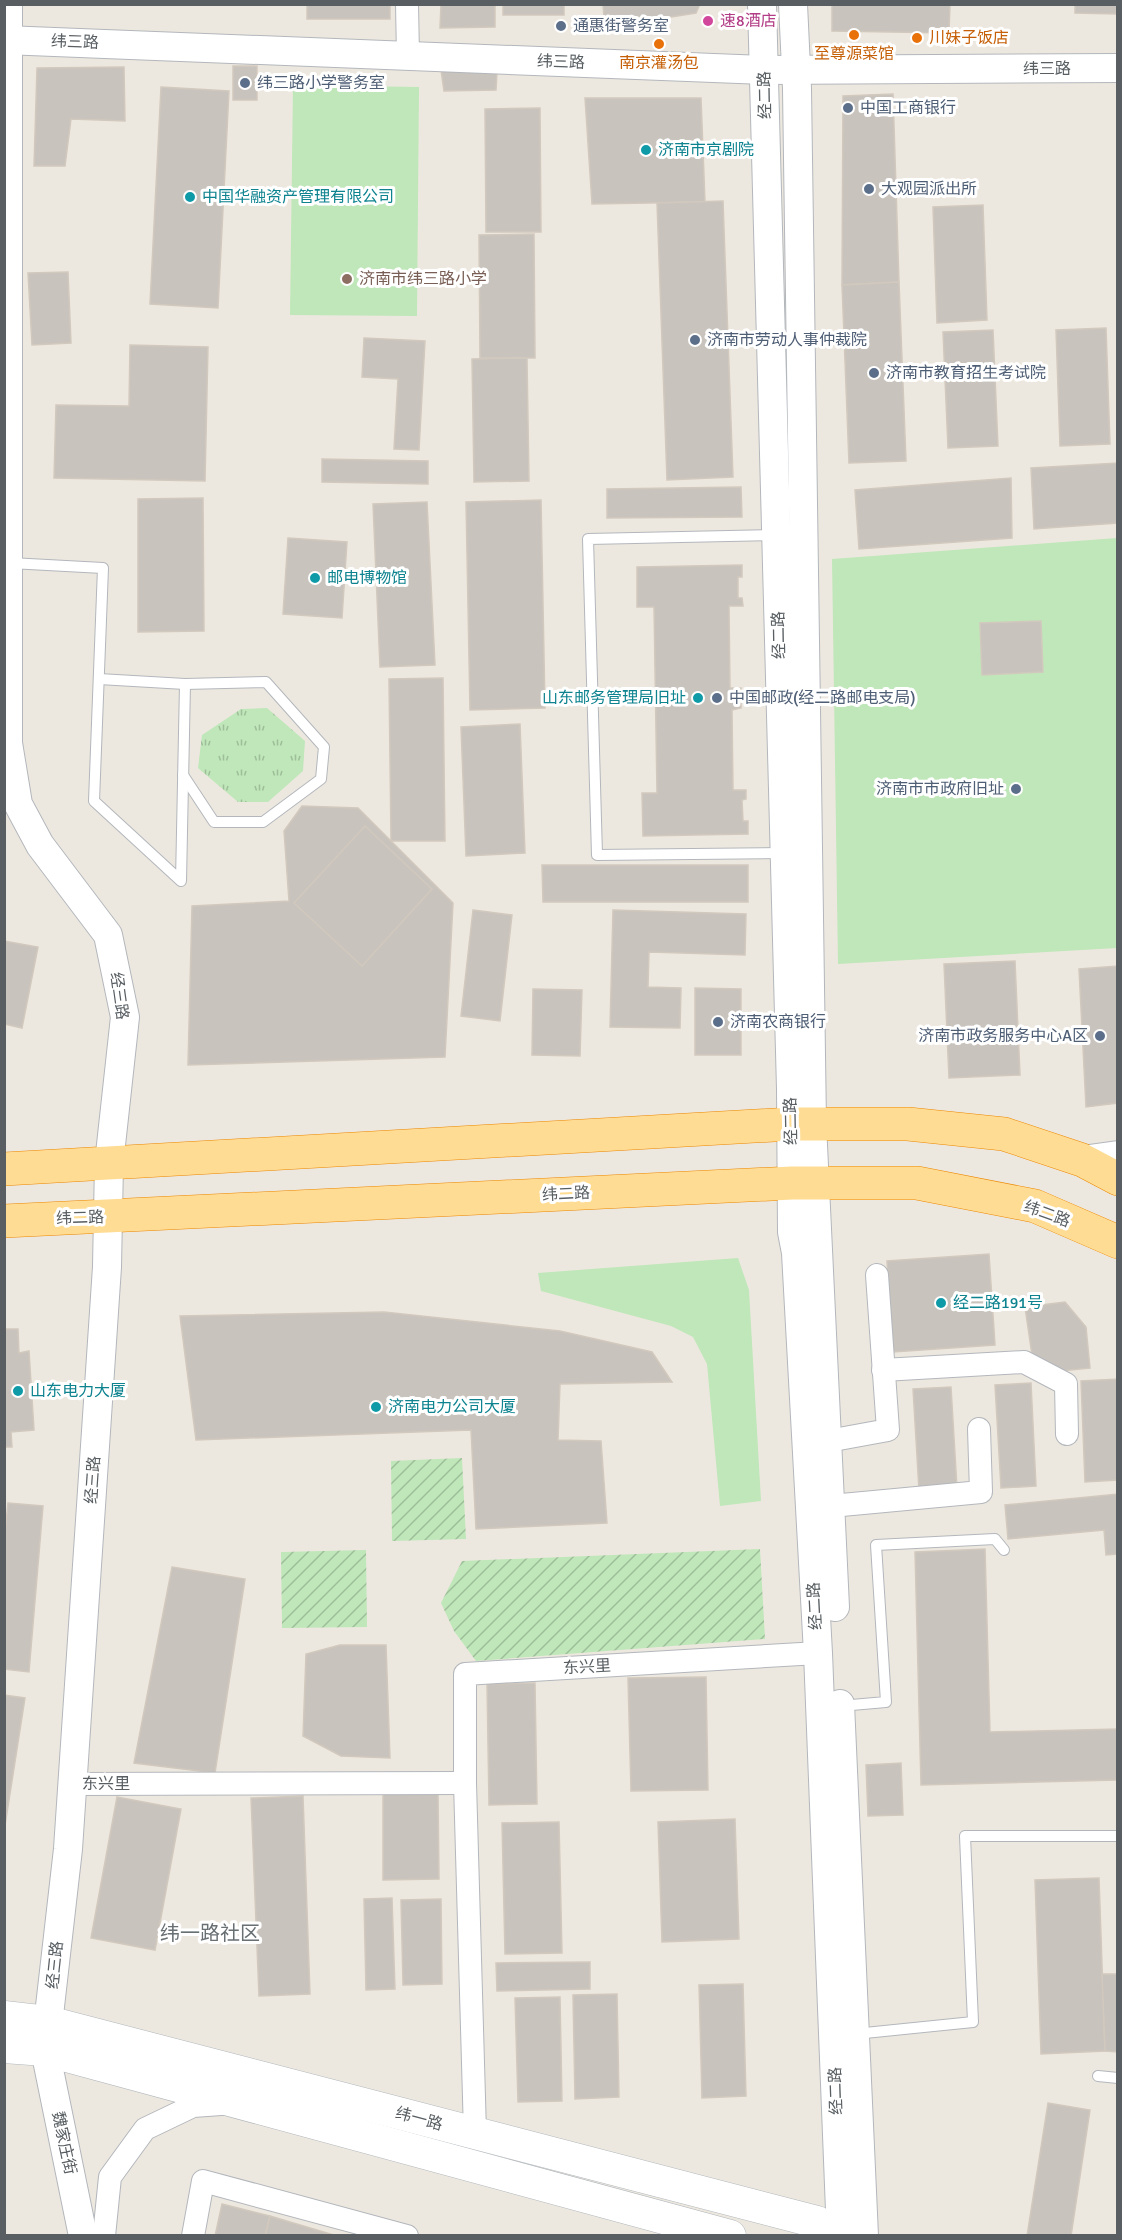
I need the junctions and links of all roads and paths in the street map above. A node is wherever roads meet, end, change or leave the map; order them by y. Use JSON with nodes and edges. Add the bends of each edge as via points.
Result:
{"nodes":[{"id":1,"x":8,"y":4,"type":"edge"},
{"id":2,"x":407,"y":4,"type":"edge"},
{"id":3,"x":762,"y":4,"type":"edge"},
{"id":4,"x":793,"y":4,"type":"edge"},
{"id":5,"x":6,"y":40,"type":"edge"},
{"id":6,"x":408,"y":56,"type":"junction"},
{"id":7,"x":1118,"y":68,"type":"edge"},
{"id":8,"x":765,"y":70,"type":"junction"},
{"id":9,"x":796,"y":70,"type":"junction"},
{"id":10,"x":777,"y":535,"type":"junction"},
{"id":11,"x":8,"y":563,"type":"junction"},
{"id":12,"x":99,"y":679,"type":"junction"},
{"id":13,"x":185,"y":684,"type":"junction"},
{"id":14,"x":6,"y":743,"type":"edge"},
{"id":15,"x":183,"y":775,"type":"junction"},
{"id":16,"x":784,"y":853,"type":"junction"},
{"id":17,"x":802,"y":1124,"type":"junction"},
{"id":18,"x":1118,"y":1155,"type":"edge"},
{"id":19,"x":1082,"y":1160,"type":"junction"},
{"id":20,"x":110,"y":1163,"type":"junction"},
{"id":21,"x":4,"y":1169,"type":"edge"},
{"id":22,"x":1118,"y":1179,"type":"edge"},
{"id":23,"x":803,"y":1183,"type":"junction"},
{"id":24,"x":109,"y":1216,"type":"junction"},
{"id":25,"x":4,"y":1221,"type":"edge"},
{"id":26,"x":1118,"y":1242,"type":"edge"},
{"id":27,"x":877,"y":1275,"type":"dead end"},
{"id":28,"x":883,"y":1370,"type":"junction"},
{"id":29,"x":979,"y":1429,"type":"dead end"},
{"id":30,"x":1067,"y":1434,"type":"dead end"},
{"id":31,"x":828,"y":1441,"type":"junction"},
{"id":32,"x":831,"y":1506,"type":"junction"},
{"id":33,"x":1004,"y":1550,"type":"dead end"},
{"id":34,"x":818,"y":1653,"type":"junction"},
{"id":35,"x":840,"y":1706,"type":"junction"},
{"id":36,"x":465,"y":1783,"type":"junction"},
{"id":37,"x":72,"y":1785,"type":"junction"},
{"id":38,"x":1118,"y":1836,"type":"edge"},
{"id":39,"x":4,"y":2017,"type":"edge"},
{"id":40,"x":855,"y":2034,"type":"junction"},
{"id":41,"x":47,"y":2036,"type":"junction"},
{"id":42,"x":4,"y":2047,"type":"edge"},
{"id":43,"x":1098,"y":2076,"type":"dead end"},
{"id":44,"x":1118,"y":2078,"type":"edge"},
{"id":45,"x":240,"y":2102,"type":"junction"},
{"id":46,"x":475,"y":2133,"type":"junction"},
{"id":47,"x":83,"y":2235,"type":"edge"},
{"id":48,"x":104,"y":2235,"type":"edge"},
{"id":49,"x":193,"y":2235,"type":"edge"},
{"id":50,"x":407,"y":2235,"type":"edge"},
{"id":51,"x":730,"y":2235,"type":"edge"},
{"id":52,"x":825,"y":2235,"type":"edge"},
{"id":53,"x":841,"y":2235,"type":"edge"},
{"id":54,"x":864,"y":2235,"type":"edge"}],
"edges":[{"from":1,"to":5,"type":"street","name":"经三路"},
{"from":2,"to":6,"type":"street"},
{"from":3,"to":8,"type":"street","name":"经二路"},
{"from":4,"to":9,"type":"street","name":"经二路"},
{"from":5,"to":6,"type":"street","name":"纬三路"},
{"from":5,"to":11,"type":"street","name":"经三路"},
{"from":6,"to":8,"type":"street","name":"纬三路"},
{"from":7,"to":9,"type":"street","name":"纬三路"},
{"from":8,"to":9,"type":"street","name":"纬三路"},
{"from":8,"to":10,"type":"street","name":"经二路"},
{"from":9,"to":17,"type":"street","name":"经二路"},
{"from":10,"to":16,"type":"street","name":"经二路"},
{"from":10,"to":16,"type":"lane","via":[[588,538],[597,855]]},
{"from":11,"to":12,"type":"lane","via":[[103,568]]},
{"from":11,"to":14,"type":"street","name":"经三路"},
{"from":12,"to":13,"type":"lane"},
{"from":12,"to":15,"type":"lane","via":[[94,801],[181,881]]},
{"from":13,"to":15,"type":"lane"},
{"from":13,"to":15,"type":"lane","via":[[266,682],[324,747],[321,778],[263,822],[214,822]]},
{"from":14,"to":20,"type":"street","name":"经三路","via":[[18,804],[40,845],[108,935],[125,1017]]},
{"from":16,"to":17,"type":"street","name":"经二路"},
{"from":17,"to":19,"type":"highway","via":[[908,1124],[1004,1134]]},
{"from":17,"to":20,"type":"highway"},
{"from":17,"to":23,"type":"street","name":"经二路"},
{"from":18,"to":19,"type":"street"},
{"from":19,"to":22,"type":"highway"},
{"from":20,"to":21,"type":"highway"},
{"from":20,"to":24,"type":"street","name":"经三路"},
{"from":23,"to":24,"type":"highway","name":"纬二路"},
{"from":23,"to":26,"type":"highway","name":"纬二路","via":[[917,1183],[1035,1206]]},
{"from":23,"to":31,"type":"street","name":"经二路"},
{"from":23,"to":34,"type":"street","name":"经二路","via":[[792,1232]]},
{"from":24,"to":25,"type":"highway","name":"纬二路"},
{"from":24,"to":37,"type":"street","name":"经三路"},
{"from":27,"to":28,"type":"street"},
{"from":28,"to":30,"type":"street","via":[[1024,1362],[1066,1384]]},
{"from":28,"to":31,"type":"street","via":[[888,1430]]},
{"from":29,"to":32,"type":"street","via":[[981,1492]]},
{"from":31,"to":32,"type":"street","name":"经二路"},
{"from":32,"to":35,"type":"street","name":"经二路"},
{"from":33,"to":35,"type":"lane","via":[[995,1539],[876,1545],[886,1702]]},
{"from":34,"to":36,"type":"street","name":"东兴里","via":[[465,1674]]},
{"from":34,"to":53,"type":"street","name":"经二路"},
{"from":35,"to":40,"type":"street","name":"经二路"},
{"from":36,"to":37,"type":"street","name":"东兴里"},
{"from":36,"to":46,"type":"street","name":"东兴里"},
{"from":37,"to":41,"type":"street","name":"经三路"},
{"from":38,"to":40,"type":"lane","via":[[965,1836],[973,2022]]},
{"from":39,"to":41,"type":"main road","name":"纬一路"},
{"from":40,"to":54,"type":"street","name":"经二路"},
{"from":41,"to":42,"type":"main road","name":"纬一路"},
{"from":41,"to":45,"type":"main road","name":"纬一路"},
{"from":41,"to":46,"type":"main road","name":"纬一路"},
{"from":41,"to":47,"type":"street","name":"魏家庄街"},
{"from":43,"to":44,"type":"lane"},
{"from":45,"to":48,"type":"street","via":[[193,2106],[145,2129],[110,2177]]},
{"from":45,"to":51,"type":"main road","name":"纬一路"},
{"from":46,"to":52,"type":"main road","name":"纬一路","via":[[817,2222]]},
{"from":49,"to":50,"type":"street","via":[[203,2181]]}]}
